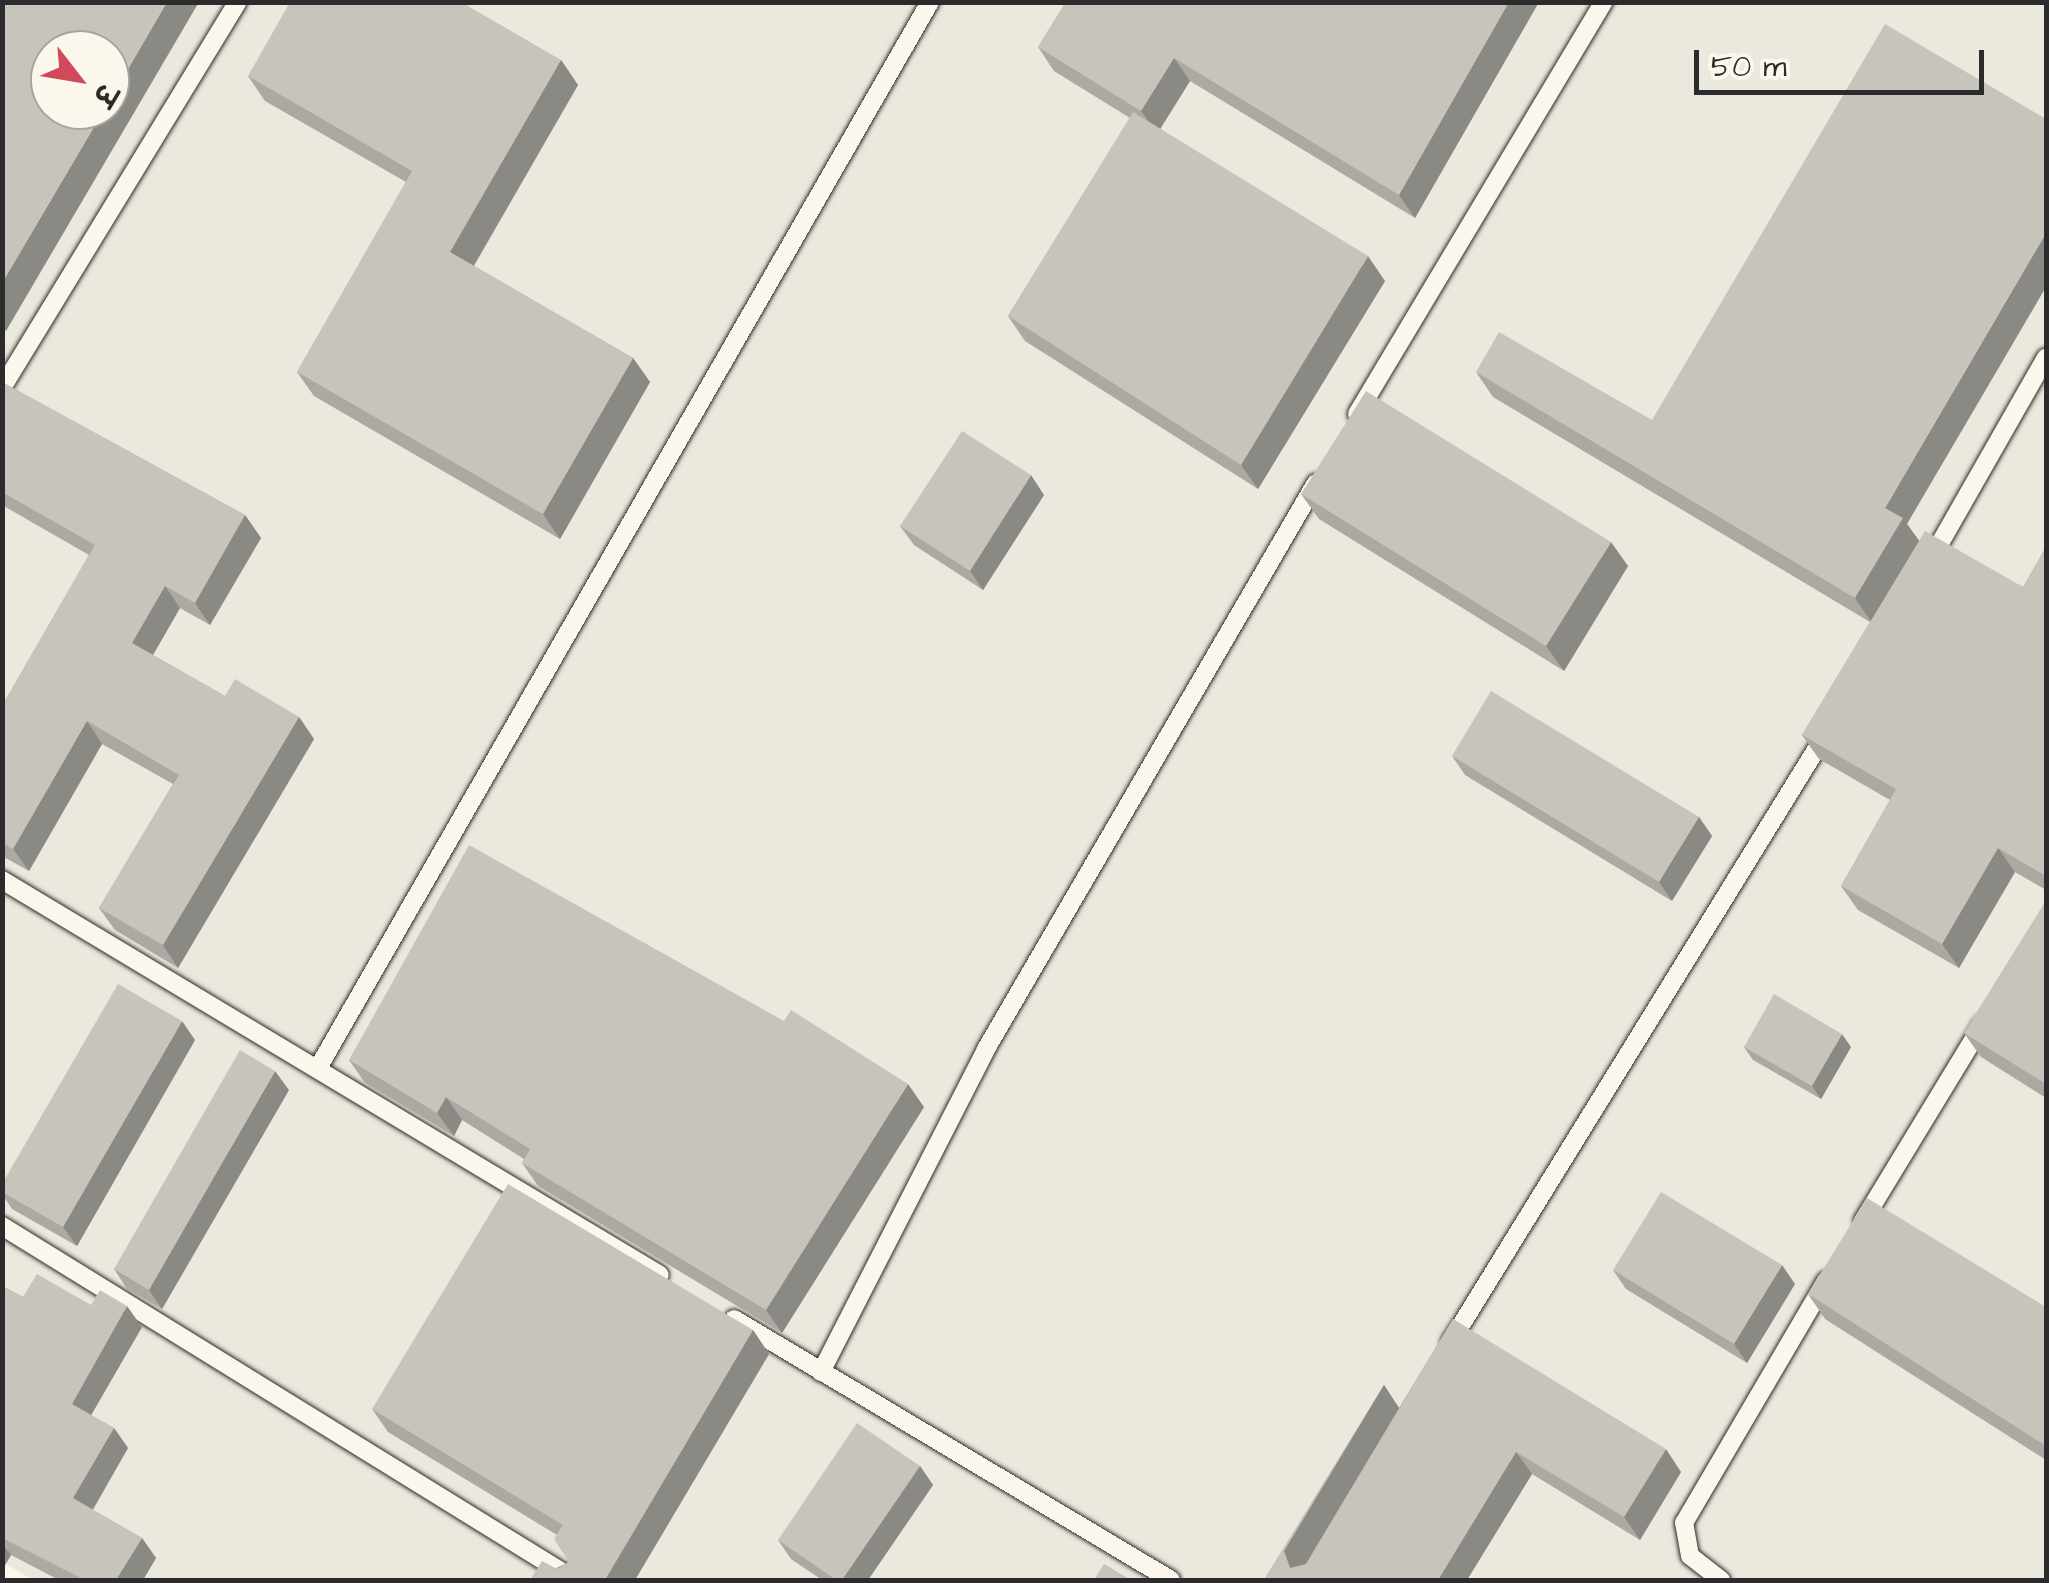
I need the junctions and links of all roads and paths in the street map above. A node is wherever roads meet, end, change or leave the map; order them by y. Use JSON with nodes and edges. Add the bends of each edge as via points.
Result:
{"nodes":[{"id":1,"x":238,"y":2,"type":"edge"},
{"id":2,"x":930,"y":2,"type":"edge"},
{"id":3,"x":1604,"y":2,"type":"edge"},
{"id":4,"x":2046,"y":357,"type":"edge"},
{"id":5,"x":2,"y":388,"type":"edge"},
{"id":6,"x":1342,"y":440,"type":"edge"},
{"id":7,"x":1332,"y":457,"type":"edge"},
{"id":8,"x":1916,"y":586,"type":"edge"},
{"id":9,"x":1836,"y":717,"type":"edge"},
{"id":10,"x":2,"y":880,"type":"edge"},
{"id":11,"x":1996,"y":1000,"type":"edge"},
{"id":12,"x":318,"y":1068,"type":"junction"},
{"id":13,"x":2,"y":1226,"type":"edge"},
{"id":14,"x":1855,"y":1234,"type":"edge"},
{"id":15,"x":1835,"y":1267,"type":"edge"},
{"id":16,"x":687,"y":1291,"type":"edge"},
{"id":17,"x":720,"y":1312,"type":"edge"},
{"id":18,"x":1442,"y":1356,"type":"edge"},
{"id":19,"x":821,"y":1372,"type":"junction"},
{"id":20,"x":575,"y":1580,"type":"edge"},
{"id":21,"x":1171,"y":1580,"type":"edge"},
{"id":22,"x":1720,"y":1580,"type":"edge"}],
"edges":[{"from":1,"to":5,"type":"lane"},
{"from":2,"to":12,"type":"lane"},
{"from":3,"to":6,"type":"lane"},
{"from":4,"to":8,"type":"lane"},
{"from":7,"to":19,"type":"lane","via":[[986,1049]]},
{"from":9,"to":18,"type":"lane"},
{"from":10,"to":12,"type":"lane"},
{"from":11,"to":14,"type":"lane"},
{"from":12,"to":16,"type":"lane"},
{"from":13,"to":20,"type":"lane"},
{"from":15,"to":22,"type":"lane","via":[[1684,1523],[1690,1556]]},
{"from":17,"to":19,"type":"lane"},
{"from":19,"to":21,"type":"lane"}]}
